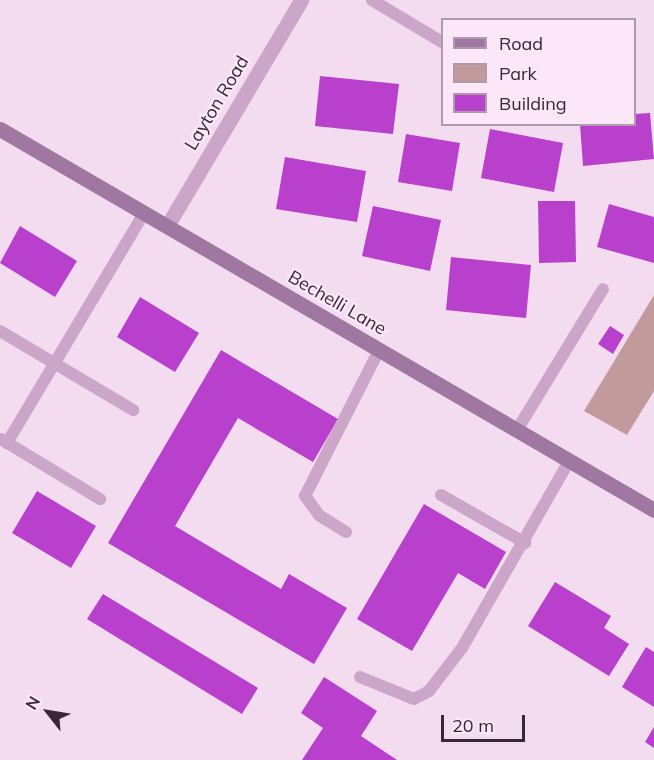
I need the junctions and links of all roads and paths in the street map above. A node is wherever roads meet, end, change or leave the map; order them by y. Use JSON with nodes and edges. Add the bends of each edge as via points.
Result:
{"nodes":[{"id":1,"x":301,"y":0,"type":"edge"},
{"id":2,"x":372,"y":0,"type":"edge"},
{"id":3,"x":441,"y":41,"type":"edge"},
{"id":4,"x":0,"y":129,"type":"edge"},
{"id":5,"x":144,"y":213,"type":"junction"},
{"id":6,"x":167,"y":226,"type":"junction"},
{"id":7,"x":603,"y":289,"type":"dead end"},
{"id":8,"x":0,"y":332,"type":"edge"},
{"id":9,"x":379,"y":350,"type":"junction"},
{"id":10,"x":54,"y":363,"type":"junction"},
{"id":11,"x":133,"y":411,"type":"dead end"},
{"id":12,"x":517,"y":430,"type":"junction"},
{"id":13,"x":4,"y":441,"type":"edge"},
{"id":14,"x":569,"y":461,"type":"junction"},
{"id":15,"x":441,"y":495,"type":"dead end"},
{"id":16,"x":100,"y":499,"type":"dead end"},
{"id":17,"x":654,"y":510,"type":"edge"},
{"id":18,"x":346,"y":532,"type":"dead end"},
{"id":19,"x":525,"y":543,"type":"junction"},
{"id":20,"x":360,"y":677,"type":"dead end"}],
"edges":[{"from":1,"to":6,"type":"street","name":"Layton Road"},
{"from":2,"to":3,"type":"lane"},
{"from":4,"to":5,"type":"main road","name":"Bechelli Lane"},
{"from":5,"to":6,"type":"main road","name":"Bechelli Lane"},
{"from":5,"to":10,"type":"lane"},
{"from":6,"to":9,"type":"main road","name":"Bechelli Lane"},
{"from":7,"to":12,"type":"lane"},
{"from":8,"to":10,"type":"lane"},
{"from":9,"to":12,"type":"main road","name":"Bechelli Lane"},
{"from":9,"to":18,"type":"lane","via":[[305,496],[319,515]]},
{"from":10,"to":11,"type":"lane"},
{"from":10,"to":13,"type":"lane"},
{"from":12,"to":14,"type":"main road","name":"Bechelli Lane"},
{"from":13,"to":16,"type":"lane"},
{"from":14,"to":17,"type":"main road","name":"Bechelli Lane"},
{"from":14,"to":19,"type":"lane"},
{"from":15,"to":19,"type":"lane"},
{"from":19,"to":20,"type":"lane","via":[[462,648],[429,691],[414,699]]}]}
